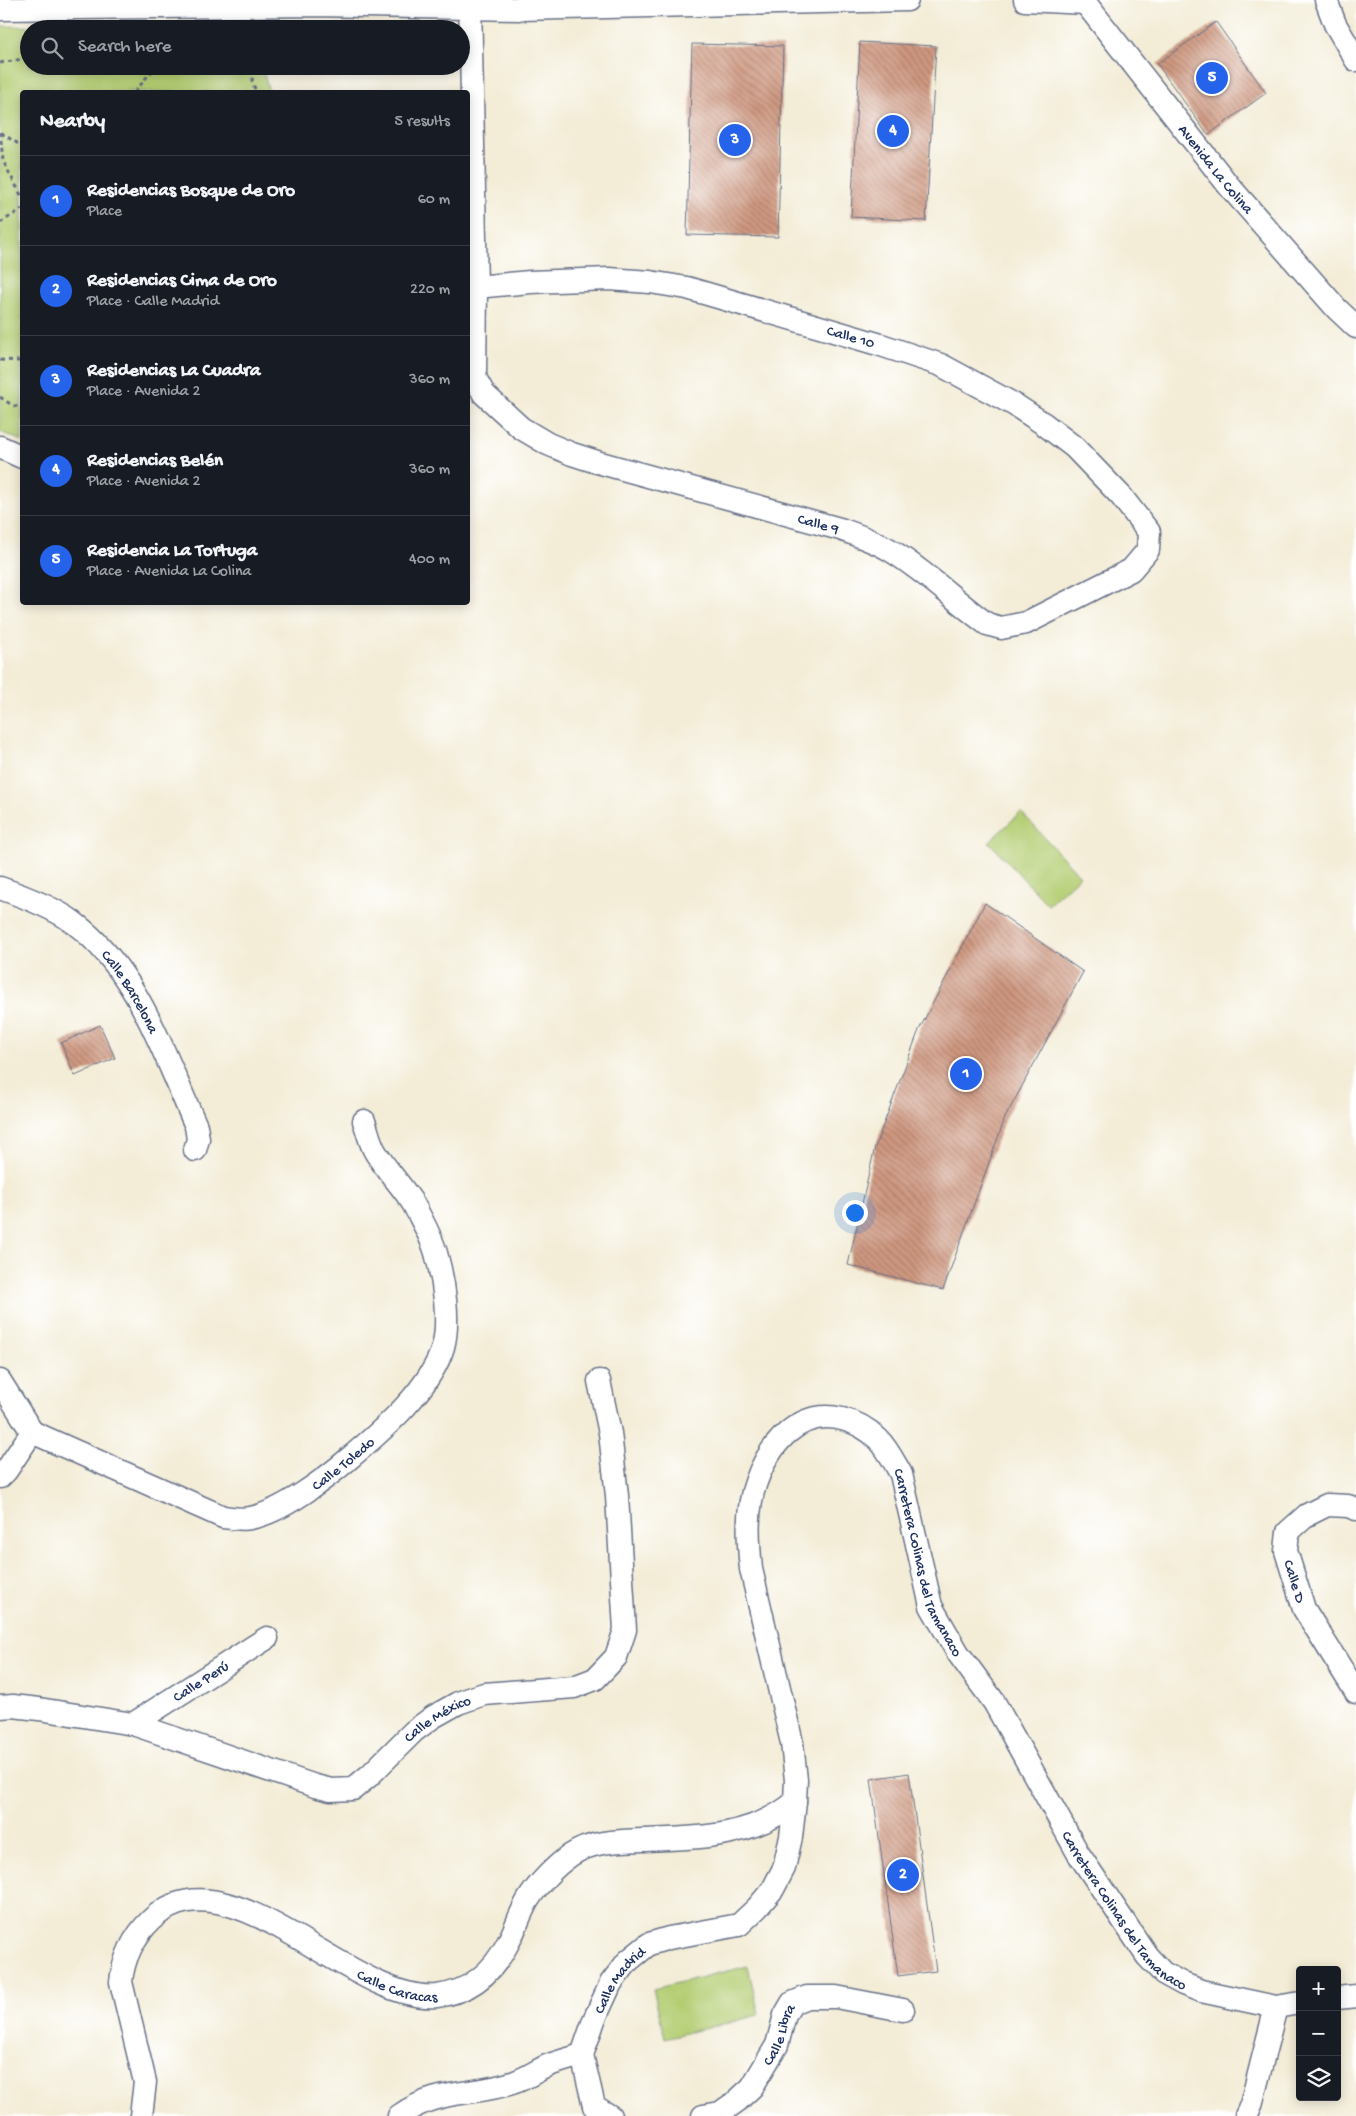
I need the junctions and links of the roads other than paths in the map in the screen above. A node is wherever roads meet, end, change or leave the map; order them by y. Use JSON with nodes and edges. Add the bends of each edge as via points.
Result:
{"nodes":[{"id":1,"x":907,"y":0,"type":"edge"},
{"id":2,"x":1025,"y":0,"type":"edge"},
{"id":3,"x":1326,"y":0,"type":"edge"},
{"id":4,"x":1085,"y":2,"type":"edge"},
{"id":5,"x":470,"y":4,"type":"edge"},
{"id":6,"x":0,"y":9,"type":"edge"},
{"id":7,"x":1356,"y":60,"type":"edge"},
{"id":8,"x":476,"y":287,"type":"junction"},
{"id":9,"x":1356,"y":328,"type":"edge"},
{"id":10,"x":471,"y":380,"type":"edge"},
{"id":11,"x":0,"y":448,"type":"edge"},
{"id":12,"x":20,"y":456,"type":"edge"},
{"id":13,"x":1148,"y":550,"type":"joint"},
{"id":14,"x":0,"y":888,"type":"edge"},
{"id":15,"x":364,"y":1121,"type":"dead end"},
{"id":16,"x":195,"y":1150,"type":"dead end"},
{"id":17,"x":599,"y":1381,"type":"dead end"},
{"id":18,"x":0,"y":1382,"type":"edge"},
{"id":19,"x":32,"y":1432,"type":"junction"},
{"id":20,"x":0,"y":1477,"type":"edge"},
{"id":21,"x":1356,"y":1509,"type":"edge"},
{"id":22,"x":267,"y":1638,"type":"dead end"},
{"id":23,"x":1356,"y":1692,"type":"edge"},
{"id":24,"x":0,"y":1707,"type":"edge"},
{"id":25,"x":133,"y":1724,"type":"junction"},
{"id":26,"x":795,"y":1802,"type":"junction"},
{"id":27,"x":1356,"y":1996,"type":"edge"},
{"id":28,"x":1341,"y":1998,"type":"edge"},
{"id":29,"x":1296,"y":2004,"type":"edge"},
{"id":30,"x":1276,"y":2008,"type":"junction"},
{"id":31,"x":903,"y":2010,"type":"dead end"},
{"id":32,"x":582,"y":2055,"type":"junction"},
{"id":33,"x":141,"y":2116,"type":"edge"},
{"id":34,"x":399,"y":2116,"type":"edge"},
{"id":35,"x":610,"y":2116,"type":"edge"},
{"id":36,"x":703,"y":2116,"type":"edge"},
{"id":37,"x":1246,"y":2116,"type":"edge"}],
"edges":[{"from":1,"to":5,"type":"street","via":[[520,9]]},
{"from":2,"to":4,"type":"street"},
{"from":3,"to":7,"type":"street","via":[[1335,24]]},
{"from":4,"to":9,"type":"street","name":"Avenida La Colina","via":[[1229,186],[1336,310]]},
{"from":5,"to":6,"type":"street"},
{"from":5,"to":8,"type":"street"},
{"from":8,"to":10,"type":"street"},
{"from":8,"to":13,"type":"street","name":"Calle 10","via":[[609,279],[669,285],[941,365],[1015,405],[1074,447],[1121,496],[1149,532]]},
{"from":10,"to":13,"type":"street","name":"Calle 9","via":[[521,428],[548,444],[597,462],[856,535],[888,549],[986,624],[1001,628],[1026,623],[1131,570]]},
{"from":11,"to":12,"type":"street"},
{"from":14,"to":16,"type":"street","name":"Calle Barcelona","via":[[72,921],[109,954],[146,1012],[196,1126]]},
{"from":15,"to":19,"type":"street","name":"Calle Toledo","via":[[375,1152],[412,1203],[437,1256],[446,1325],[443,1348],[422,1386],[378,1435],[297,1496],[272,1512],[249,1518],[223,1517]]},
{"from":17,"to":25,"type":"street","name":"Calle México","via":[[610,1433],[617,1496],[625,1630],[616,1657],[595,1678],[574,1687],[484,1694],[458,1704],[433,1716],[414,1731],[353,1789],[331,1790],[315,1786]]},
{"from":18,"to":19,"type":"street"},
{"from":19,"to":20,"type":"street"},
{"from":21,"to":23,"type":"street","name":"Calle D","via":[[1327,1505],[1307,1514],[1288,1532],[1286,1551],[1304,1609]]},
{"from":22,"to":25,"type":"street","name":"Calle Perú"},
{"from":24,"to":25,"type":"street","name":"Calle México","via":[[38,1709]]},
{"from":26,"to":30,"type":"street","name":"Carretera Colinas del Tamanaco","via":[[792,1743],[751,1569],[748,1542],[750,1500],[763,1464],[785,1435],[816,1417],[834,1417],[865,1428],[891,1456],[901,1474],[931,1606],[958,1654],[994,1702],[1078,1852],[1147,1956],[1163,1972],[1183,1984]]},
{"from":26,"to":32,"type":"street","name":"Calle Madrid","via":[[784,1868],[757,1908],[739,1925],[649,1944],[628,1961],[611,1983]]},
{"from":26,"to":33,"type":"street","name":"Calle Caracas","via":[[782,1813],[764,1821],[715,1836],[624,1840],[583,1848],[558,1866],[528,1899],[509,1941],[488,1973],[457,1993],[420,1996],[406,1992],[376,1981],[242,1910],[208,1900],[177,1903],[142,1929],[122,1968],[121,1982],[145,2082]]},
{"from":27,"to":28,"type":"street"},
{"from":29,"to":30,"type":"street","name":"Carretera Colinas del Tamanaco"},
{"from":30,"to":37,"type":"street"},
{"from":31,"to":36,"type":"street","name":"Calle Libra","via":[[836,1998],[808,1997],[792,2003],[776,2045],[752,2087],[720,2113]]},
{"from":32,"to":34,"type":"street","via":[[516,2082],[432,2098]]},
{"from":32,"to":35,"type":"street","via":[[594,2106]]}]}
